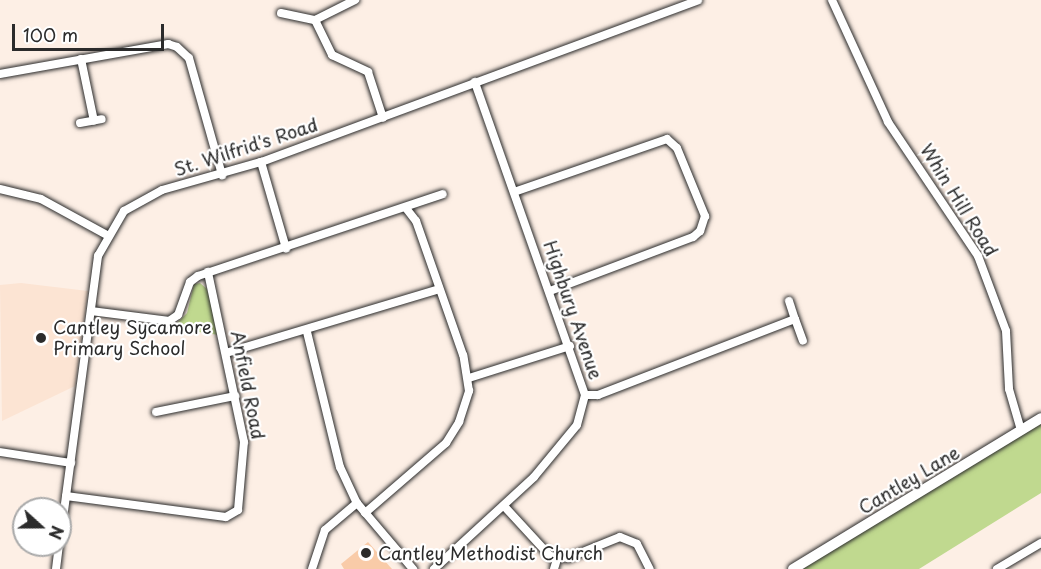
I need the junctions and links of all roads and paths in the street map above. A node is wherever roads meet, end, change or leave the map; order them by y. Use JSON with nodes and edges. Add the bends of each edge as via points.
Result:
{"nodes":[{"id":1,"x":355,"y":0,"type":"edge"},
{"id":2,"x":698,"y":0,"type":"edge"},
{"id":3,"x":832,"y":0,"type":"edge"},
{"id":4,"x":674,"y":4,"type":"edge"},
{"id":5,"x":281,"y":13,"type":"dead end"},
{"id":6,"x":315,"y":20,"type":"junction"},
{"id":7,"x":81,"y":59,"type":"junction"},
{"id":8,"x":0,"y":74,"type":"edge"},
{"id":9,"x":476,"y":82,"type":"junction"},
{"id":10,"x":383,"y":118,"type":"junction"},
{"id":11,"x":80,"y":123,"type":"dead end"},
{"id":12,"x":261,"y":162,"type":"junction"},
{"id":13,"x":222,"y":175,"type":"junction"},
{"id":14,"x":0,"y":189,"type":"edge"},
{"id":15,"x":514,"y":192,"type":"junction"},
{"id":16,"x":443,"y":194,"type":"dead end"},
{"id":17,"x":406,"y":208,"type":"junction"},
{"id":18,"x":107,"y":235,"type":"junction"},
{"id":19,"x":286,"y":248,"type":"junction"},
{"id":20,"x":208,"y":272,"type":"junction"},
{"id":21,"x":440,"y":289,"type":"junction"},
{"id":22,"x":550,"y":291,"type":"junction"},
{"id":23,"x":789,"y":302,"type":"dead end"},
{"id":24,"x":91,"y":311,"type":"junction"},
{"id":25,"x":795,"y":319,"type":"junction"},
{"id":26,"x":307,"y":332,"type":"junction"},
{"id":27,"x":803,"y":341,"type":"dead end"},
{"id":28,"x":570,"y":346,"type":"junction"},
{"id":29,"x":225,"y":353,"type":"junction"},
{"id":30,"x":469,"y":378,"type":"junction"},
{"id":31,"x":585,"y":395,"type":"junction"},
{"id":32,"x":235,"y":396,"type":"junction"},
{"id":33,"x":156,"y":412,"type":"dead end"},
{"id":34,"x":1041,"y":418,"type":"edge"},
{"id":35,"x":1021,"y":430,"type":"junction"},
{"id":36,"x":0,"y":452,"type":"edge"},
{"id":37,"x":71,"y":463,"type":"junction"},
{"id":38,"x":66,"y":496,"type":"joint"},
{"id":39,"x":357,"y":503,"type":"junction"},
{"id":40,"x":504,"y":506,"type":"junction"},
{"id":41,"x":365,"y":513,"type":"junction"},
{"id":42,"x":1041,"y":543,"type":"edge"},
{"id":43,"x":557,"y":559,"type":"junction"},
{"id":44,"x":312,"y":569,"type":"edge"},
{"id":45,"x":413,"y":569,"type":"edge"},
{"id":46,"x":434,"y":569,"type":"edge"},
{"id":47,"x":554,"y":569,"type":"edge"},
{"id":48,"x":650,"y":569,"type":"edge"},
{"id":49,"x":794,"y":569,"type":"edge"},
{"id":50,"x":997,"y":569,"type":"edge"}],
"edges":[{"from":1,"to":6,"type":"street"},
{"from":2,"to":4,"type":"street","name":"St. Wilfrid's Road"},
{"from":3,"to":35,"type":"street","name":"Whin Hill Road","via":[[888,122],[978,256],[1006,331],[1009,389]]},
{"from":4,"to":9,"type":"street","name":"St. Wilfrid's Road"},
{"from":5,"to":6,"type":"street"},
{"from":6,"to":10,"type":"street","via":[[332,55],[368,72]]},
{"from":7,"to":8,"type":"street"},
{"from":7,"to":11,"type":"street","via":[[98,120]]},
{"from":7,"to":13,"type":"street","via":[[168,44],[184,51]]},
{"from":9,"to":10,"type":"street","name":"St. Wilfrid's Road"},
{"from":9,"to":15,"type":"street","name":"Highbury Avenue"},
{"from":10,"to":12,"type":"street","name":"St. Wilfrid's Road"},
{"from":12,"to":13,"type":"street","name":"St. Wilfrid's Road"},
{"from":12,"to":19,"type":"street"},
{"from":13,"to":18,"type":"street","name":"St. Wilfrid's Road","via":[[150,195],[124,212]]},
{"from":14,"to":18,"type":"street","via":[[40,199]]},
{"from":15,"to":22,"type":"street","name":"Highbury Avenue"},
{"from":15,"to":22,"type":"street","via":[[667,139],[677,148],[705,216],[700,231],[693,237]]},
{"from":16,"to":17,"type":"street"},
{"from":17,"to":19,"type":"street"},
{"from":17,"to":21,"type":"street","via":[[416,221]]},
{"from":18,"to":24,"type":"street","name":"St. Wilfrid's Road","via":[[98,256]]},
{"from":19,"to":20,"type":"street"},
{"from":20,"to":24,"type":"street","via":[[190,282],[178,315],[169,321]]},
{"from":20,"to":29,"type":"street","name":"Anfield Road"},
{"from":21,"to":26,"type":"street"},
{"from":21,"to":30,"type":"street"},
{"from":22,"to":28,"type":"street","name":"Highbury Avenue"},
{"from":23,"to":25,"type":"street"},
{"from":24,"to":37,"type":"street","name":"St. Wilfrid's Road"},
{"from":25,"to":27,"type":"street"},
{"from":25,"to":31,"type":"street","via":[[598,395]]},
{"from":26,"to":29,"type":"street"},
{"from":26,"to":39,"type":"street","via":[[337,458]]},
{"from":28,"to":30,"type":"street"},
{"from":28,"to":31,"type":"street","name":"Highbury Avenue"},
{"from":29,"to":32,"type":"street","name":"Anfield Road"},
{"from":30,"to":41,"type":"street","via":[[465,408],[446,443]]},
{"from":31,"to":40,"type":"street","name":"Highbury Avenue","via":[[578,425]]},
{"from":32,"to":33,"type":"street"},
{"from":32,"to":38,"type":"street","name":"Anfield Road","via":[[244,467],[234,515]]},
{"from":34,"to":35,"type":"main road","name":"Cantley Lane"},
{"from":35,"to":49,"type":"main road","name":"Cantley Lane"},
{"from":36,"to":37,"type":"street"},
{"from":37,"to":38,"type":"street","name":"St. Wilfrid's Road"},
{"from":39,"to":41,"type":"street"},
{"from":39,"to":44,"type":"street","via":[[325,530]]},
{"from":40,"to":43,"type":"street"},
{"from":40,"to":46,"type":"street","name":"Highbury Avenue"},
{"from":41,"to":45,"type":"street"},
{"from":42,"to":50,"type":"street"},
{"from":43,"to":47,"type":"street"},
{"from":43,"to":48,"type":"street","via":[[620,537],[637,544]]}]}
